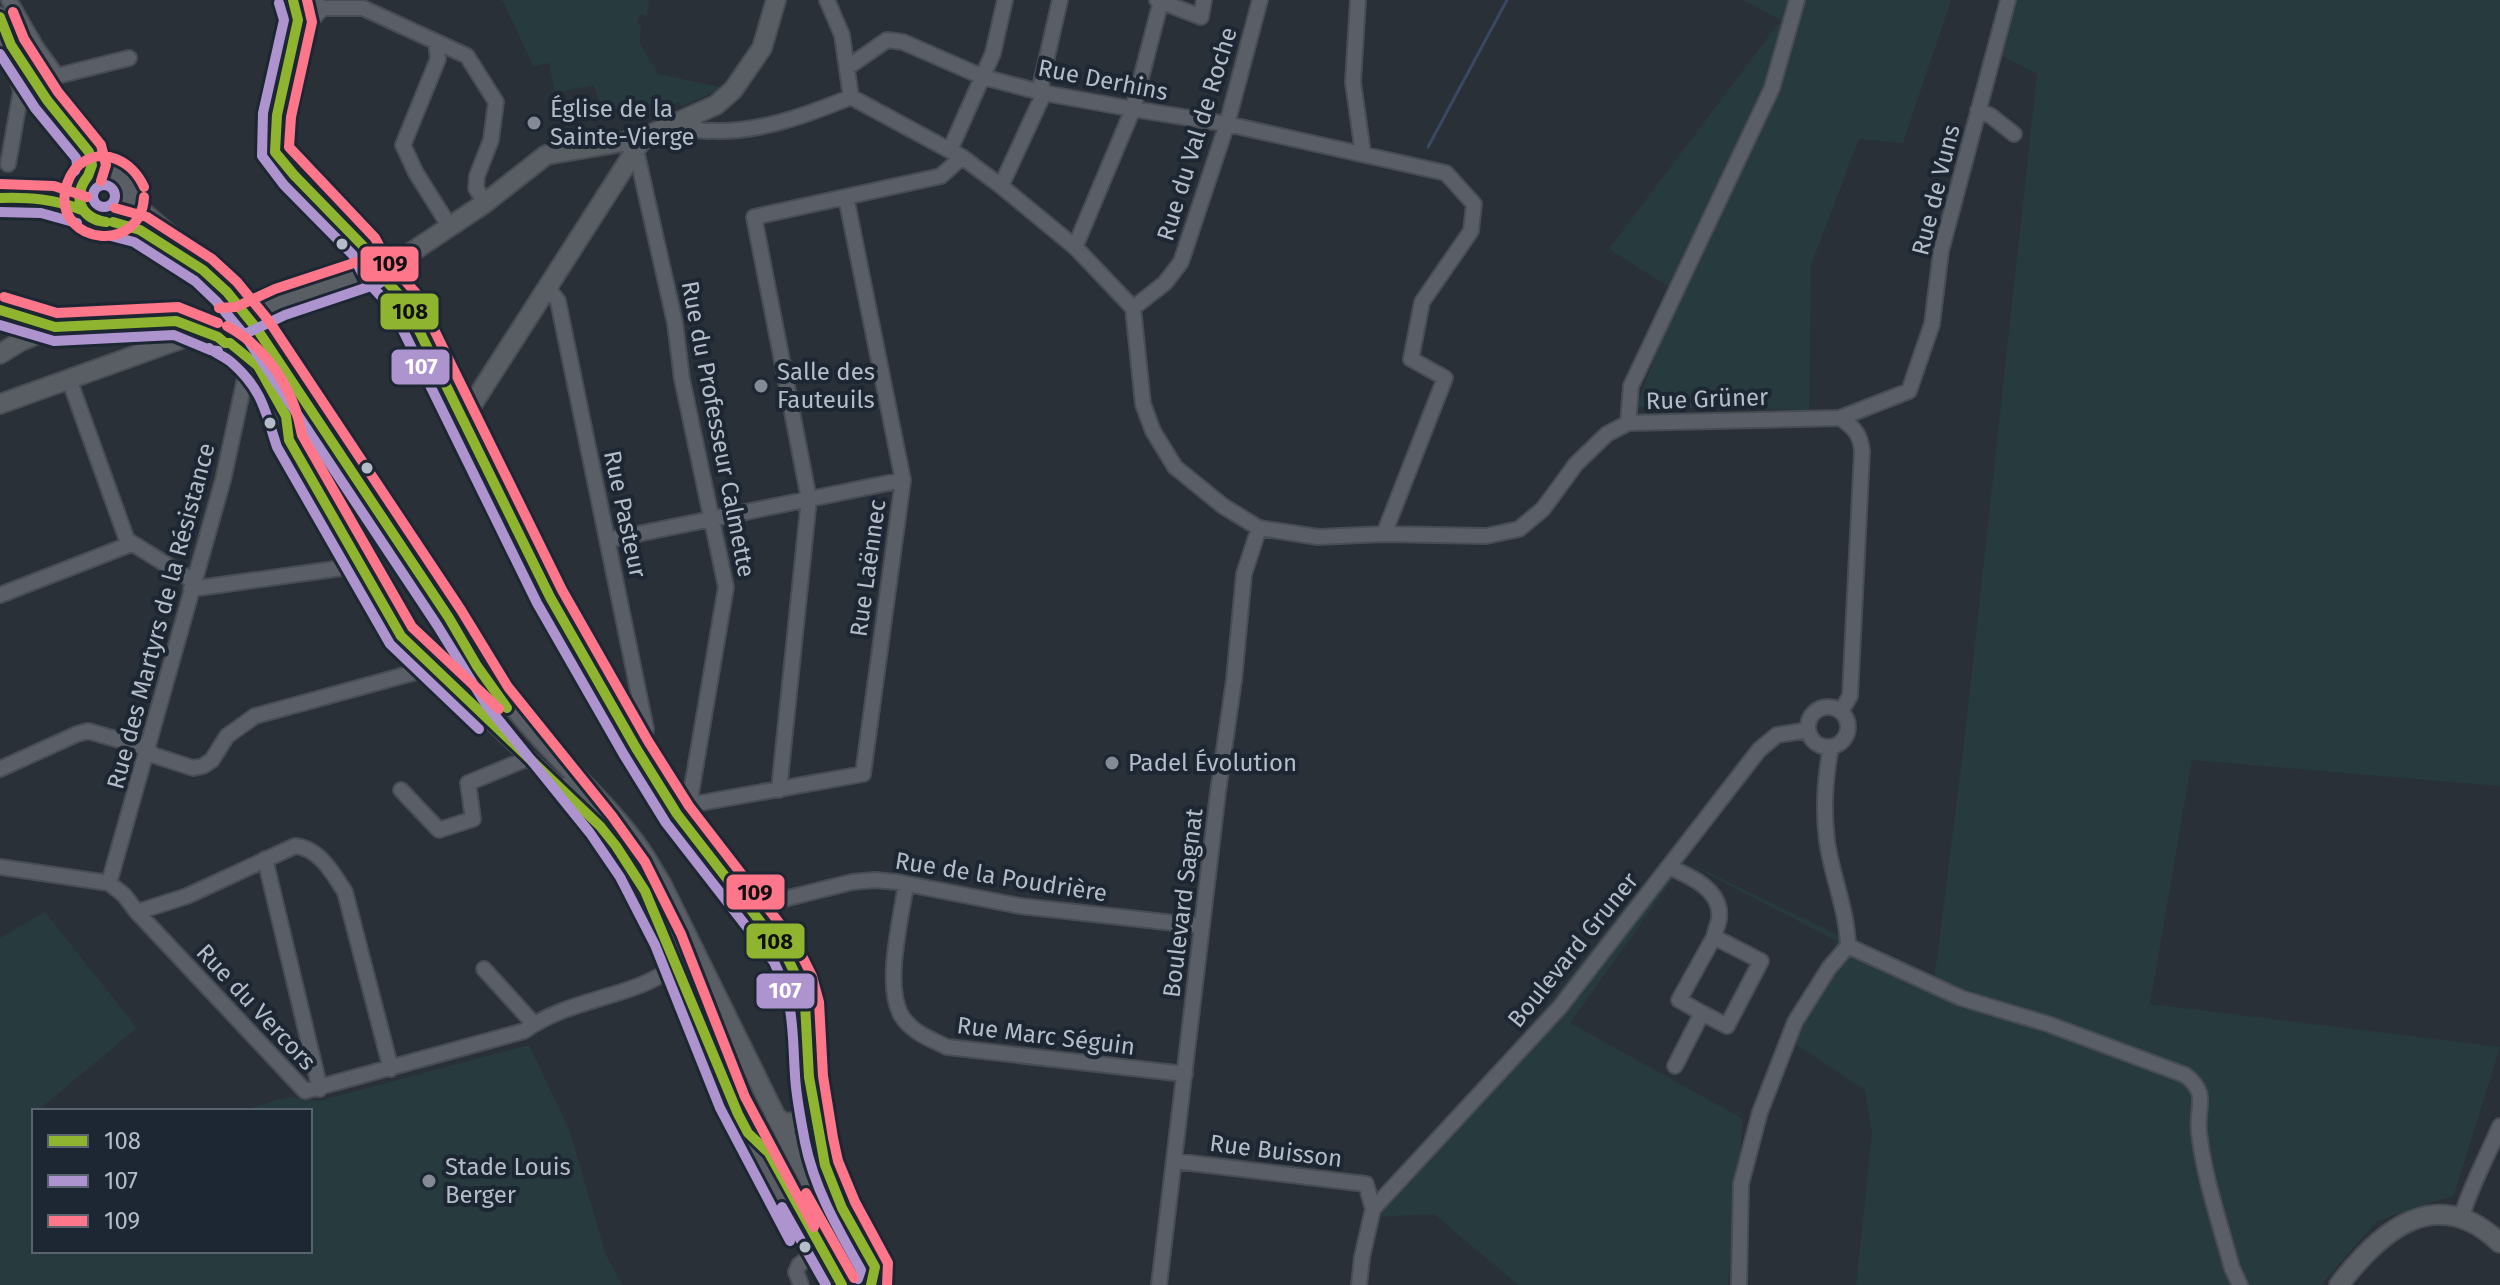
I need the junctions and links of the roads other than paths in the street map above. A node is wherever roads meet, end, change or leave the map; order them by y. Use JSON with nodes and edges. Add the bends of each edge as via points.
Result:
{"nodes":[{"id":1,"x":9,"y":0,"type":"edge"},
{"id":2,"x":293,"y":0,"type":"edge"},
{"id":3,"x":310,"y":0,"type":"edge"},
{"id":4,"x":776,"y":0,"type":"edge"},
{"id":5,"x":827,"y":0,"type":"edge"},
{"id":6,"x":1005,"y":0,"type":"edge"},
{"id":7,"x":1060,"y":0,"type":"edge"},
{"id":8,"x":1159,"y":0,"type":"edge"},
{"id":9,"x":1204,"y":0,"type":"edge"},
{"id":10,"x":1260,"y":0,"type":"edge"},
{"id":11,"x":1358,"y":0,"type":"edge"},
{"id":12,"x":1797,"y":0,"type":"edge"},
{"id":13,"x":2008,"y":0,"type":"edge"},
{"id":14,"x":323,"y":8,"type":"junction"},
{"id":15,"x":2,"y":20,"type":"edge"},
{"id":16,"x":0,"y":42,"type":"edge"},
{"id":17,"x":436,"y":42,"type":"junction"},
{"id":18,"x":129,"y":58,"type":"dead end"},
{"id":19,"x":848,"y":67,"type":"junction"},
{"id":20,"x":983,"y":77,"type":"junction"},
{"id":21,"x":1044,"y":93,"type":"junction"},
{"id":22,"x":851,"y":97,"type":"junction"},
{"id":23,"x":1133,"y":109,"type":"junction"},
{"id":24,"x":1978,"y":110,"type":"junction"},
{"id":25,"x":277,"y":115,"type":"junction"},
{"id":26,"x":687,"y":117,"type":"junction"},
{"id":27,"x":1227,"y":124,"type":"junction"},
{"id":28,"x":2014,"y":134,"type":"dead end"},
{"id":29,"x":638,"y":147,"type":"junction"},
{"id":30,"x":1363,"y":153,"type":"junction"},
{"id":31,"x":956,"y":154,"type":"junction"},
{"id":32,"x":8,"y":164,"type":"dead end"},
{"id":33,"x":92,"y":176,"type":"junction"},
{"id":34,"x":1001,"y":186,"type":"junction"},
{"id":35,"x":42,"y":197,"type":"junction"},
{"id":36,"x":846,"y":197,"type":"junction"},
{"id":37,"x":0,"y":198,"type":"edge"},
{"id":38,"x":130,"y":202,"type":"junction"},
{"id":39,"x":485,"y":203,"type":"junction"},
{"id":40,"x":82,"y":210,"type":"junction"},
{"id":41,"x":113,"y":222,"type":"junction"},
{"id":42,"x":450,"y":227,"type":"junction"},
{"id":43,"x":1075,"y":247,"type":"junction"},
{"id":44,"x":205,"y":270,"type":"junction"},
{"id":45,"x":376,"y":270,"type":"junction"},
{"id":46,"x":548,"y":288,"type":"junction"},
{"id":47,"x":1133,"y":308,"type":"junction"},
{"id":48,"x":0,"y":310,"type":"edge"},
{"id":49,"x":55,"y":327,"type":"junction"},
{"id":50,"x":228,"y":331,"type":"junction"},
{"id":51,"x":187,"y":334,"type":"junction"},
{"id":52,"x":0,"y":354,"type":"edge"},
{"id":53,"x":258,"y":366,"type":"junction"},
{"id":54,"x":69,"y":379,"type":"junction"},
{"id":55,"x":1909,"y":391,"type":"joint"},
{"id":56,"x":0,"y":404,"type":"edge"},
{"id":57,"x":1840,"y":418,"type":"junction"},
{"id":58,"x":463,"y":419,"type":"junction"},
{"id":59,"x":1628,"y":423,"type":"junction"},
{"id":60,"x":903,"y":480,"type":"junction"},
{"id":61,"x":809,"y":499,"type":"junction"},
{"id":62,"x":712,"y":519,"type":"junction"},
{"id":63,"x":1259,"y":528,"type":"junction"},
{"id":64,"x":1384,"y":534,"type":"junction"},
{"id":65,"x":608,"y":540,"type":"junction"},
{"id":66,"x":131,"y":544,"type":"junction"},
{"id":67,"x":363,"y":563,"type":"junction"},
{"id":68,"x":192,"y":585,"type":"junction"},
{"id":69,"x":0,"y":595,"type":"edge"},
{"id":70,"x":449,"y":618,"type":"junction"},
{"id":71,"x":431,"y":663,"type":"junction"},
{"id":72,"x":1841,"y":711,"type":"junction"},
{"id":73,"x":1808,"y":730,"type":"junction"},
{"id":74,"x":1831,"y":747,"type":"junction"},
{"id":75,"x":147,"y":748,"type":"junction"},
{"id":76,"x":636,"y":748,"type":"junction"},
{"id":77,"x":529,"y":758,"type":"junction"},
{"id":78,"x":0,"y":769,"type":"edge"},
{"id":79,"x":401,"y":790,"type":"dead end"},
{"id":80,"x":779,"y":790,"type":"junction"},
{"id":81,"x":683,"y":810,"type":"junction"},
{"id":82,"x":600,"y":826,"type":"junction"},
{"id":83,"x":265,"y":859,"type":"junction"},
{"id":84,"x":0,"y":867,"type":"edge"},
{"id":85,"x":1669,"y":867,"type":"junction"},
{"id":86,"x":109,"y":883,"type":"junction"},
{"id":87,"x":906,"y":884,"type":"junction"},
{"id":88,"x":137,"y":912,"type":"junction"},
{"id":89,"x":751,"y":913,"type":"junction"},
{"id":90,"x":1202,"y":926,"type":"junction"},
{"id":91,"x":1714,"y":937,"type":"junction"},
{"id":92,"x":1848,"y":946,"type":"junction"},
{"id":93,"x":678,"y":966,"type":"junction"},
{"id":94,"x":484,"y":969,"type":"dead end"},
{"id":95,"x":1702,"y":1013,"type":"junction"},
{"id":96,"x":534,"y":1024,"type":"junction"},
{"id":97,"x":1675,"y":1066,"type":"dead end"},
{"id":98,"x":391,"y":1069,"type":"junction"},
{"id":99,"x":1185,"y":1074,"type":"junction"},
{"id":100,"x":809,"y":1077,"type":"junction"},
{"id":101,"x":320,"y":1089,"type":"junction"},
{"id":102,"x":775,"y":1116,"type":"junction"},
{"id":103,"x":2500,"y":1126,"type":"edge"},
{"id":104,"x":748,"y":1133,"type":"junction"},
{"id":105,"x":1174,"y":1161,"type":"junction"},
{"id":106,"x":1373,"y":1209,"type":"junction"},
{"id":107,"x":2462,"y":1216,"type":"junction"},
{"id":108,"x":2500,"y":1243,"type":"edge"},
{"id":109,"x":813,"y":1254,"type":"junction"},
{"id":110,"x":878,"y":1280,"type":"edge"},
{"id":111,"x":801,"y":1285,"type":"edge"},
{"id":112,"x":832,"y":1285,"type":"edge"},
{"id":113,"x":842,"y":1285,"type":"edge"},
{"id":114,"x":1159,"y":1285,"type":"edge"},
{"id":115,"x":1359,"y":1285,"type":"edge"},
{"id":116,"x":1739,"y":1285,"type":"edge"},
{"id":117,"x":2240,"y":1285,"type":"edge"},
{"id":118,"x":2339,"y":1285,"type":"edge"}],
"edges":[{"from":1,"to":18,"type":"street","via":[[57,76]]},
{"from":2,"to":25,"type":"main road","via":[[298,20]]},
{"from":3,"to":14,"type":"street"},
{"from":4,"to":26,"type":"main road","via":[[762,48],[733,90],[716,105]]},
{"from":5,"to":19,"type":"street"},
{"from":6,"to":20,"type":"street"},
{"from":7,"to":21,"type":"street","via":[[1041,83]]},
{"from":8,"to":9,"type":"street","via":[[1201,17]]},
{"from":8,"to":23,"type":"street"},
{"from":10,"to":27,"type":"street","name":"Rue du Val de Roche"},
{"from":11,"to":30,"type":"street","via":[[1353,82]]},
{"from":12,"to":59,"type":"street","via":[[1772,88],[1631,386]]},
{"from":13,"to":24,"type":"street","name":"Rue de Vuns"},
{"from":14,"to":17,"type":"street","via":[[363,8]]},
{"from":14,"to":25,"type":"street","via":[[310,21],[293,104]]},
{"from":15,"to":33,"type":"main road","via":[[104,161]]},
{"from":16,"to":32,"type":"street","via":[[21,91]]},
{"from":17,"to":39,"type":"street","via":[[467,56],[496,102],[491,140],[477,176],[476,188]]},
{"from":17,"to":42,"type":"street","via":[[438,59],[403,145]]},
{"from":19,"to":20,"type":"street","name":"Rue Derhins","via":[[887,40]]},
{"from":19,"to":22,"type":"street"},
{"from":20,"to":21,"type":"street","name":"Rue Derhins"},
{"from":20,"to":31,"type":"street"},
{"from":21,"to":23,"type":"street","name":"Rue Derhins"},
{"from":21,"to":34,"type":"street"},
{"from":22,"to":26,"type":"street","via":[[771,125],[733,131],[700,130]]},
{"from":22,"to":31,"type":"street"},
{"from":23,"to":27,"type":"street","name":"Rue Derhins"},
{"from":23,"to":43,"type":"street"},
{"from":24,"to":28,"type":"street"},
{"from":24,"to":55,"type":"street","name":"Rue de Vuns","via":[[1941,251],[1932,324]]},
{"from":25,"to":45,"type":"main road","via":[[275,152],[364,247]]},
{"from":26,"to":29,"type":"main road","via":[[649,135]]},
{"from":27,"to":30,"type":"street","name":"Rue Derhins"},
{"from":27,"to":47,"type":"street","name":"Rue du Val de Roche","via":[[1181,262],[1165,283]]},
{"from":29,"to":39,"type":"main road","via":[[628,141],[546,155]]},
{"from":29,"to":46,"type":"main road"},
{"from":29,"to":62,"type":"street","name":"Rue du Professeur Calmette"},
{"from":30,"to":64,"type":"street","name":"Rue Derhins","via":[[1446,173],[1474,204],[1471,231],[1422,302],[1411,359],[1445,378]]},
{"from":31,"to":34,"type":"street"},
{"from":31,"to":36,"type":"street","via":[[941,176]]},
{"from":33,"to":35,"type":"main road"},
{"from":33,"to":38,"type":"main road","via":[[123,177]]},
{"from":33,"to":40,"type":"main road","via":[[78,197]]},
{"from":34,"to":43,"type":"street"},
{"from":35,"to":37,"type":"main road"},
{"from":35,"to":40,"type":"main road"},
{"from":36,"to":60,"type":"street","name":"Rue Laënnec"},
{"from":36,"to":61,"type":"street","via":[[754,217]]},
{"from":38,"to":41,"type":"main road"},
{"from":38,"to":44,"type":"main road"},
{"from":39,"to":42,"type":"main road"},
{"from":40,"to":41,"type":"main road","via":[[95,221]]},
{"from":41,"to":44,"type":"main road","via":[[139,228]]},
{"from":42,"to":45,"type":"main road"},
{"from":43,"to":47,"type":"street"},
{"from":44,"to":70,"type":"main road","via":[[257,329]]},
{"from":45,"to":50,"type":"main road","bridge":true,"via":[[259,310]]},
{"from":45,"to":58,"type":"main road","via":[[404,300]]},
{"from":46,"to":58,"type":"main road"},
{"from":46,"to":65,"type":"street","name":"Rue Pasteur","via":[[558,301]]},
{"from":47,"to":63,"type":"street","via":[[1143,404],[1153,431],[1175,467]]},
{"from":48,"to":49,"type":"main road"},
{"from":49,"to":51,"type":"main road","via":[[176,321]]},
{"from":49,"to":52,"type":"main road"},
{"from":50,"to":51,"type":"main road","via":[[214,322]]},
{"from":50,"to":53,"type":"street"},
{"from":51,"to":54,"type":"main road"},
{"from":53,"to":67,"type":"street","via":[[286,416],[289,440]]},
{"from":53,"to":68,"type":"street","name":"Rue des Martyrs de la Résistance","via":[[246,374]]},
{"from":54,"to":56,"type":"main road"},
{"from":54,"to":66,"type":"street"},
{"from":55,"to":57,"type":"street","name":"Rue Grüner"},
{"from":57,"to":59,"type":"street","name":"Rue Grüner"},
{"from":57,"to":72,"type":"street","via":[[1858,433],[1862,452],[1850,696]]},
{"from":58,"to":76,"type":"main road","via":[[550,597]]},
{"from":59,"to":64,"type":"street","name":"Rue Grüner","via":[[1607,434],[1576,464],[1543,509],[1519,529],[1486,536]]},
{"from":60,"to":61,"type":"street"},
{"from":60,"to":80,"type":"street","name":"Rue Laënnec","via":[[863,774]]},
{"from":61,"to":62,"type":"street"},
{"from":61,"to":80,"type":"street"},
{"from":62,"to":65,"type":"street"},
{"from":62,"to":81,"type":"street","name":"Rue du Professeur Calmette","via":[[726,587]]},
{"from":63,"to":64,"type":"street","name":"Rue Grüner","via":[[1318,537]]},
{"from":63,"to":90,"type":"street","name":"Boulevard Sagnat","via":[[1244,574]]},
{"from":65,"to":76,"type":"street","name":"Rue Pasteur","via":[[646,729]]},
{"from":66,"to":68,"type":"street"},
{"from":66,"to":69,"type":"street"},
{"from":67,"to":68,"type":"street"},
{"from":67,"to":71,"type":"street","via":[[401,636]]},
{"from":68,"to":75,"type":"street","name":"Rue des Martyrs de la Résistance"},
{"from":70,"to":82,"type":"main road","via":[[500,698]]},
{"from":70,"to":102,"type":"main road","via":[[536,734],[642,852]]},
{"from":71,"to":75,"type":"street","via":[[416,672],[255,716],[227,736],[203,766],[193,768],[153,755]]},
{"from":71,"to":77,"type":"street"},
{"from":72,"to":73,"type":"street","via":[[1828,706],[1815,711]]},
{"from":72,"to":74,"type":"street","via":[[1848,722],[1847,736]]},
{"from":73,"to":74,"type":"street","via":[[1813,741]]},
{"from":73,"to":85,"type":"street","name":"Boulevard Gruner","via":[[1777,735],[1759,750]]},
{"from":74,"to":92,"type":"street","via":[[1824,784],[1827,841]]},
{"from":75,"to":78,"type":"street","via":[[88,731]]},
{"from":75,"to":86,"type":"street","name":"Rue des Martyrs de la Résistance"},
{"from":76,"to":81,"type":"main road"},
{"from":77,"to":79,"type":"street","via":[[468,783],[473,819],[439,830]]},
{"from":77,"to":82,"type":"street"},
{"from":80,"to":81,"type":"street","name":"Rue Laënnec"},
{"from":81,"to":89,"type":"main road"},
{"from":82,"to":93,"type":"main road","via":[[645,891]]},
{"from":83,"to":88,"type":"street","via":[[187,896]]},
{"from":83,"to":98,"type":"street","via":[[295,846],[307,847],[345,892]]},
{"from":83,"to":101,"type":"street"},
{"from":84,"to":86,"type":"street"},
{"from":85,"to":91,"type":"street","via":[[1698,879],[1715,899],[1720,916]]},
{"from":85,"to":106,"type":"street","name":"Boulevard Gruner","via":[[1560,1007]]},
{"from":86,"to":88,"type":"street","name":"Rue du Vercors"},
{"from":87,"to":89,"type":"street","name":"Rue de la Poudrière","via":[[852,882],[768,903]]},
{"from":87,"to":90,"type":"street","name":"Rue de la Poudrière","via":[[1020,906]]},
{"from":87,"to":99,"type":"street","name":"Rue Marc Séguin","via":[[892,983],[901,1015],[920,1035],[947,1047]]},
{"from":88,"to":101,"type":"street","name":"Rue du Vercors","via":[[305,1091]]},
{"from":89,"to":100,"type":"main road","via":[[786,955],[799,982]]},
{"from":90,"to":99,"type":"street","name":"Boulevard Sagnat"},
{"from":91,"to":95,"type":"street","via":[[1679,1000]]},
{"from":91,"to":95,"type":"street","via":[[1761,961],[1727,1026]]},
{"from":92,"to":116,"type":"street","via":[[1795,1022],[1760,1112],[1741,1184]]},
{"from":92,"to":117,"type":"street","via":[[1961,998],[2185,1075],[2201,1097],[2202,1155]]},
{"from":93,"to":96,"type":"street","name":"Rue du Vercors"},
{"from":93,"to":104,"type":"main road"},
{"from":94,"to":96,"type":"street"},
{"from":95,"to":97,"type":"street"},
{"from":96,"to":98,"type":"street","name":"Rue du Vercors"},
{"from":98,"to":101,"type":"street","name":"Rue du Vercors"},
{"from":99,"to":105,"type":"street","name":"Boulevard Sagnat"},
{"from":100,"to":102,"type":"main road","via":[[799,1119],[791,1123]]},
{"from":100,"to":110,"type":"main road","via":[[825,1165]]},
{"from":102,"to":110,"type":"main road","via":[[822,1204]]},
{"from":103,"to":107,"type":"street"},
{"from":104,"to":109,"type":"main road"},
{"from":104,"to":113,"type":"main road","via":[[769,1153]]},
{"from":105,"to":106,"type":"street","name":"Rue Buisson","via":[[1366,1184]]},
{"from":105,"to":114,"type":"street","name":"Boulevard Sagnat"},
{"from":106,"to":115,"type":"street"},
{"from":107,"to":108,"type":"main road"},
{"from":107,"to":118,"type":"main road","via":[[2403,1224],[2383,1236]]},
{"from":109,"to":111,"type":"street","via":[[796,1272]]},
{"from":109,"to":112,"type":"main road"}]}
